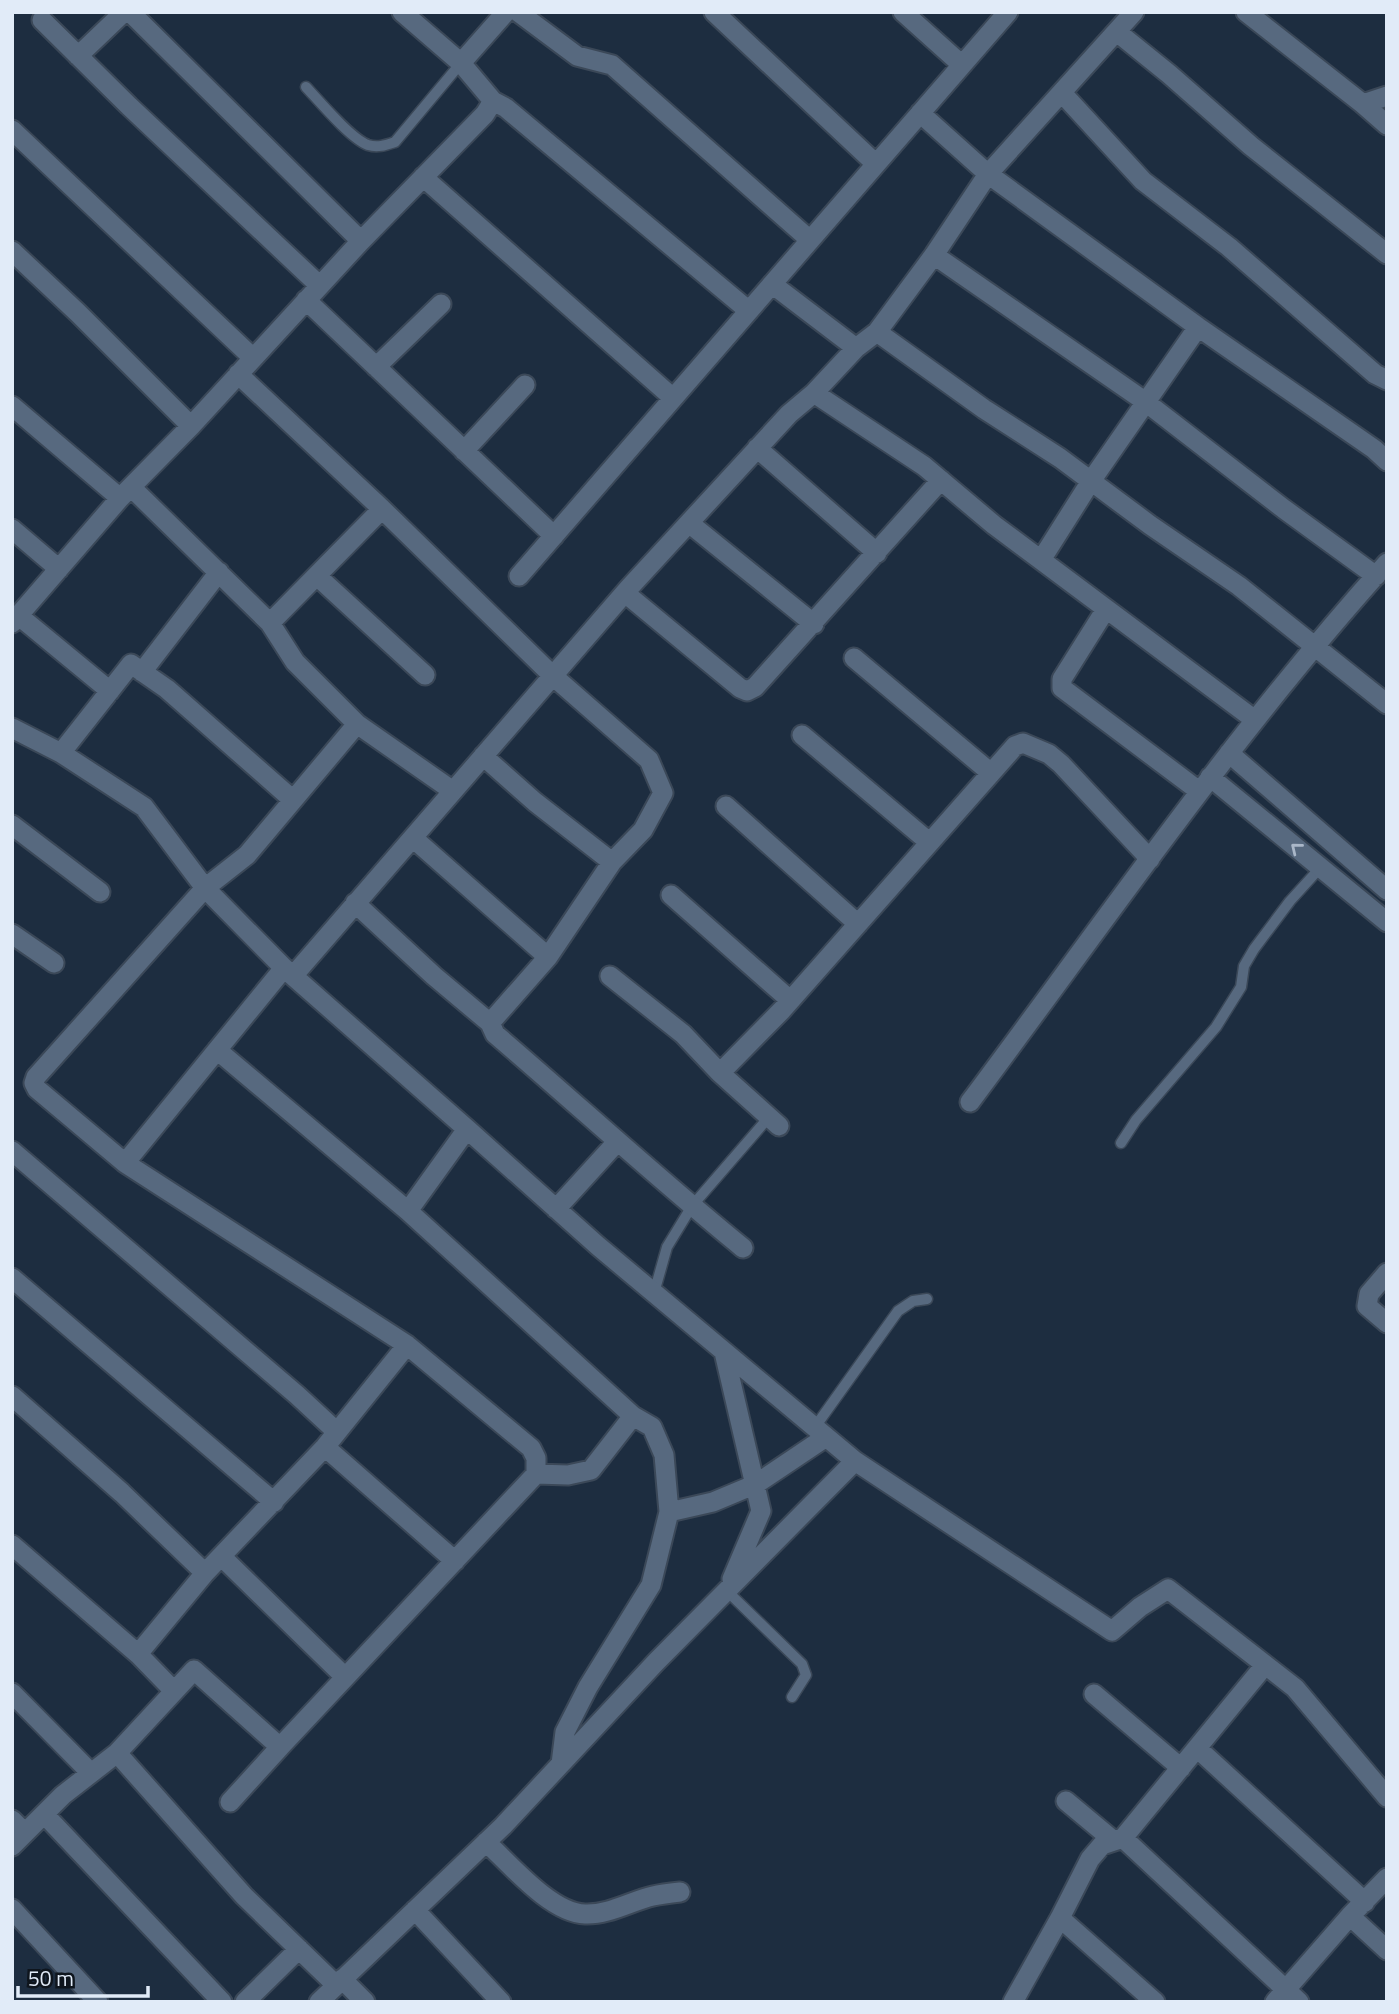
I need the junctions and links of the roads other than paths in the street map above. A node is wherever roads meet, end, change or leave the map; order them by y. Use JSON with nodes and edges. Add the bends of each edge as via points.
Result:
{"nodes":[{"id":1,"x":124,"y":12,"type":"edge"},
{"id":2,"x":130,"y":12,"type":"edge"},
{"id":3,"x":402,"y":12,"type":"edge"},
{"id":4,"x":506,"y":12,"type":"edge"},
{"id":5,"x":518,"y":12,"type":"edge"},
{"id":6,"x":714,"y":12,"type":"edge"},
{"id":7,"x":903,"y":12,"type":"edge"},
{"id":8,"x":1008,"y":12,"type":"edge"},
{"id":9,"x":1134,"y":12,"type":"edge"},
{"id":10,"x":1246,"y":12,"type":"edge"},
{"id":11,"x":42,"y":20,"type":"dead end"},
{"id":12,"x":1117,"y":32,"type":"junction"},
{"id":13,"x":78,"y":56,"type":"junction"},
{"id":14,"x":461,"y":63,"type":"junction"},
{"id":15,"x":962,"y":65,"type":"junction"},
{"id":16,"x":306,"y":87,"type":"dead end"},
{"id":17,"x":1062,"y":93,"type":"junction"},
{"id":18,"x":1387,"y":96,"type":"edge"},
{"id":19,"x":493,"y":101,"type":"junction"},
{"id":20,"x":1363,"y":104,"type":"junction"},
{"id":21,"x":920,"y":113,"type":"junction"},
{"id":22,"x":1387,"y":125,"type":"edge"},
{"id":23,"x":12,"y":130,"type":"edge"},
{"id":24,"x":876,"y":164,"type":"junction"},
{"id":25,"x":988,"y":174,"type":"junction"},
{"id":26,"x":422,"y":177,"type":"junction"},
{"id":27,"x":810,"y":240,"type":"junction"},
{"id":28,"x":361,"y":241,"type":"junction"},
{"id":29,"x":12,"y":251,"type":"edge"},
{"id":30,"x":934,"y":254,"type":"junction"},
{"id":31,"x":1387,"y":254,"type":"edge"},
{"id":32,"x":772,"y":284,"type":"junction"},
{"id":33,"x":313,"y":292,"type":"junction"},
{"id":34,"x":441,"y":304,"type":"dead end"},
{"id":35,"x":749,"y":311,"type":"junction"},
{"id":36,"x":1198,"y":327,"type":"junction"},
{"id":37,"x":877,"y":332,"type":"junction"},
{"id":38,"x":856,"y":348,"type":"junction"},
{"id":39,"x":253,"y":358,"type":"junction"},
{"id":40,"x":376,"y":367,"type":"junction"},
{"id":41,"x":238,"y":374,"type":"junction"},
{"id":42,"x":1387,"y":380,"type":"edge"},
{"id":43,"x":525,"y":385,"type":"dead end"},
{"id":44,"x":814,"y":393,"type":"junction"},
{"id":45,"x":673,"y":398,"type":"junction"},
{"id":46,"x":1146,"y":403,"type":"junction"},
{"id":47,"x":12,"y":406,"type":"edge"},
{"id":48,"x":191,"y":426,"type":"junction"},
{"id":49,"x":757,"y":448,"type":"junction"},
{"id":50,"x":464,"y":451,"type":"junction"},
{"id":51,"x":1387,"y":461,"type":"edge"},
{"id":52,"x":941,"y":480,"type":"junction"},
{"id":53,"x":1091,"y":481,"type":"junction"},
{"id":54,"x":126,"y":493,"type":"junction"},
{"id":55,"x":382,"y":509,"type":"junction"},
{"id":56,"x":689,"y":523,"type":"junction"},
{"id":57,"x":12,"y":529,"type":"edge"},
{"id":58,"x":554,"y":536,"type":"junction"},
{"id":59,"x":877,"y":553,"type":"junction"},
{"id":60,"x":1041,"y":560,"type":"junction"},
{"id":61,"x":59,"y":569,"type":"junction"},
{"id":62,"x":1381,"y":569,"type":"edge"},
{"id":63,"x":219,"y":572,"type":"junction"},
{"id":64,"x":317,"y":576,"type":"junction"},
{"id":65,"x":519,"y":576,"type":"dead end"},
{"id":66,"x":625,"y":593,"type":"junction"},
{"id":67,"x":1106,"y":609,"type":"junction"},
{"id":68,"x":16,"y":619,"type":"edge"},
{"id":69,"x":270,"y":623,"type":"junction"},
{"id":70,"x":814,"y":624,"type":"junction"},
{"id":71,"x":1315,"y":646,"type":"junction"},
{"id":72,"x":854,"y":658,"type":"dead end"},
{"id":73,"x":142,"y":672,"type":"junction"},
{"id":74,"x":425,"y":675,"type":"dead end"},
{"id":75,"x":553,"y":676,"type":"junction"},
{"id":76,"x":110,"y":691,"type":"junction"},
{"id":77,"x":1387,"y":704,"type":"edge"},
{"id":78,"x":1255,"y":720,"type":"junction"},
{"id":79,"x":357,"y":724,"type":"junction"},
{"id":80,"x":12,"y":728,"type":"edge"},
{"id":81,"x":802,"y":735,"type":"dead end"},
{"id":82,"x":61,"y":752,"type":"junction"},
{"id":83,"x":1230,"y":753,"type":"junction"},
{"id":84,"x":483,"y":756,"type":"junction"},
{"id":85,"x":991,"y":773,"type":"junction"},
{"id":86,"x":1204,"y":784,"type":"junction"},
{"id":87,"x":453,"y":791,"type":"junction"},
{"id":88,"x":293,"y":800,"type":"junction"},
{"id":89,"x":726,"y":806,"type":"dead end"},
{"id":90,"x":12,"y":825,"type":"edge"},
{"id":91,"x":412,"y":838,"type":"junction"},
{"id":92,"x":929,"y":842,"type":"junction"},
{"id":93,"x":1150,"y":859,"type":"junction"},
{"id":94,"x":612,"y":862,"type":"junction"},
{"id":95,"x":1320,"y":868,"type":"junction"},
{"id":96,"x":205,"y":888,"type":"junction"},
{"id":97,"x":1387,"y":890,"type":"edge"},
{"id":98,"x":100,"y":892,"type":"dead end"},
{"id":99,"x":671,"y":895,"type":"dead end"},
{"id":100,"x":355,"y":903,"type":"junction"},
{"id":101,"x":1387,"y":922,"type":"edge"},
{"id":102,"x":858,"y":924,"type":"junction"},
{"id":103,"x":12,"y":934,"type":"edge"},
{"id":104,"x":548,"y":957,"type":"junction"},
{"id":105,"x":54,"y":963,"type":"dead end"},
{"id":106,"x":288,"y":972,"type":"junction"},
{"id":107,"x":610,"y":976,"type":"dead end"},
{"id":108,"x":790,"y":1000,"type":"junction"},
{"id":109,"x":490,"y":1023,"type":"junction"},
{"id":110,"x":217,"y":1050,"type":"junction"},
{"id":111,"x":720,"y":1073,"type":"junction"},
{"id":112,"x":970,"y":1101,"type":"dead end"},
{"id":113,"x":774,"y":1122,"type":"joint"},
{"id":114,"x":467,"y":1129,"type":"junction"},
{"id":115,"x":617,"y":1142,"type":"junction"},
{"id":116,"x":1121,"y":1143,"type":"dead end"},
{"id":117,"x":12,"y":1151,"type":"edge"},
{"id":118,"x":125,"y":1163,"type":"junction"},
{"id":119,"x":692,"y":1206,"type":"junction"},
{"id":120,"x":556,"y":1209,"type":"junction"},
{"id":121,"x":408,"y":1211,"type":"junction"},
{"id":122,"x":743,"y":1248,"type":"dead end"},
{"id":123,"x":1387,"y":1273,"type":"edge"},
{"id":124,"x":12,"y":1278,"type":"edge"},
{"id":125,"x":654,"y":1294,"type":"junction"},
{"id":126,"x":927,"y":1299,"type":"dead end"},
{"id":127,"x":1387,"y":1323,"type":"edge"},
{"id":128,"x":407,"y":1345,"type":"junction"},
{"id":129,"x":724,"y":1352,"type":"junction"},
{"id":130,"x":12,"y":1396,"type":"edge"},
{"id":131,"x":633,"y":1416,"type":"junction"},
{"id":132,"x":821,"y":1432,"type":"junction"},
{"id":133,"x":331,"y":1439,"type":"junction"},
{"id":134,"x":855,"y":1461,"type":"junction"},
{"id":135,"x":536,"y":1474,"type":"junction"},
{"id":136,"x":756,"y":1484,"type":"junction"},
{"id":137,"x":274,"y":1502,"type":"junction"},
{"id":138,"x":669,"y":1512,"type":"junction"},
{"id":139,"x":12,"y":1545,"type":"edge"},
{"id":140,"x":222,"y":1557,"type":"junction"},
{"id":141,"x":455,"y":1561,"type":"junction"},
{"id":142,"x":205,"y":1573,"type":"junction"},
{"id":143,"x":727,"y":1591,"type":"junction"},
{"id":144,"x":138,"y":1654,"type":"junction"},
{"id":145,"x":1265,"y":1665,"type":"junction"},
{"id":146,"x":345,"y":1677,"type":"junction"},
{"id":147,"x":174,"y":1692,"type":"junction"},
{"id":148,"x":12,"y":1693,"type":"edge"},
{"id":149,"x":1094,"y":1694,"type":"dead end"},
{"id":150,"x":792,"y":1697,"type":"dead end"},
{"id":151,"x":280,"y":1747,"type":"junction"},
{"id":152,"x":1197,"y":1748,"type":"junction"},
{"id":153,"x":117,"y":1753,"type":"junction"},
{"id":154,"x":561,"y":1764,"type":"junction"},
{"id":155,"x":1181,"y":1768,"type":"junction"},
{"id":156,"x":91,"y":1773,"type":"junction"},
{"id":157,"x":1387,"y":1797,"type":"edge"},
{"id":158,"x":1066,"y":1801,"type":"dead end"},
{"id":159,"x":230,"y":1802,"type":"dead end"},
{"id":160,"x":44,"y":1814,"type":"junction"},
{"id":161,"x":17,"y":1833,"type":"edge"},
{"id":162,"x":1119,"y":1840,"type":"junction"},
{"id":163,"x":486,"y":1842,"type":"junction"},
{"id":164,"x":1387,"y":1878,"type":"edge"},
{"id":165,"x":680,"y":1892,"type":"dead end"},
{"id":166,"x":1365,"y":1902,"type":"junction"},
{"id":167,"x":12,"y":1909,"type":"edge"},
{"id":168,"x":415,"y":1910,"type":"junction"},
{"id":169,"x":1350,"y":1916,"type":"junction"},
{"id":170,"x":1060,"y":1918,"type":"junction"},
{"id":171,"x":299,"y":1949,"type":"junction"},
{"id":172,"x":1387,"y":1951,"type":"edge"},
{"id":173,"x":339,"y":1982,"type":"junction"},
{"id":174,"x":1287,"y":1998,"type":"edge"},
{"id":175,"x":98,"y":2002,"type":"edge"},
{"id":176,"x":222,"y":2002,"type":"edge"},
{"id":177,"x":245,"y":2002,"type":"edge"},
{"id":178,"x":319,"y":2002,"type":"edge"},
{"id":179,"x":365,"y":2002,"type":"edge"},
{"id":180,"x":501,"y":2002,"type":"edge"},
{"id":181,"x":1013,"y":2002,"type":"edge"},
{"id":182,"x":1155,"y":2002,"type":"edge"}],
"edges":[{"from":1,"to":13,"type":"street"},
{"from":2,"to":28,"type":"street"},
{"from":3,"to":14,"type":"street"},
{"from":4,"to":14,"type":"street"},
{"from":5,"to":27,"type":"street","via":[[577,56],[612,65]]},
{"from":6,"to":24,"type":"street"},
{"from":7,"to":15,"type":"street"},
{"from":8,"to":15,"type":"street"},
{"from":9,"to":12,"type":"street"},
{"from":10,"to":20,"type":"street"},
{"from":11,"to":13,"type":"street"},
{"from":12,"to":17,"type":"street"},
{"from":12,"to":31,"type":"street"},
{"from":13,"to":33,"type":"street"},
{"from":14,"to":16,"type":"lane","via":[[395,142],[382,147],[358,140]]},
{"from":14,"to":19,"type":"street"},
{"from":15,"to":21,"type":"street"},
{"from":17,"to":25,"type":"street"},
{"from":17,"to":42,"type":"street","via":[[1143,181]]},
{"from":18,"to":20,"type":"street"},
{"from":19,"to":26,"type":"street"},
{"from":19,"to":35,"type":"street"},
{"from":20,"to":22,"type":"street"},
{"from":21,"to":24,"type":"street"},
{"from":21,"to":25,"type":"street"},
{"from":23,"to":39,"type":"street"},
{"from":24,"to":27,"type":"street"},
{"from":25,"to":30,"type":"street"},
{"from":25,"to":36,"type":"street"},
{"from":26,"to":28,"type":"street"},
{"from":26,"to":45,"type":"street"},
{"from":27,"to":32,"type":"street"},
{"from":28,"to":33,"type":"street"},
{"from":29,"to":48,"type":"street"},
{"from":30,"to":37,"type":"street"},
{"from":30,"to":46,"type":"street"},
{"from":32,"to":35,"type":"street"},
{"from":32,"to":38,"type":"street"},
{"from":33,"to":39,"type":"street"},
{"from":33,"to":40,"type":"street"},
{"from":34,"to":40,"type":"street"},
{"from":35,"to":45,"type":"street"},
{"from":36,"to":46,"type":"street"},
{"from":36,"to":51,"type":"street"},
{"from":37,"to":38,"type":"street"},
{"from":37,"to":53,"type":"street"},
{"from":38,"to":44,"type":"street"},
{"from":39,"to":41,"type":"street"},
{"from":40,"to":50,"type":"street"},
{"from":41,"to":48,"type":"street"},
{"from":41,"to":55,"type":"street"},
{"from":43,"to":50,"type":"street"},
{"from":44,"to":49,"type":"street"},
{"from":44,"to":52,"type":"street"},
{"from":45,"to":58,"type":"street"},
{"from":46,"to":53,"type":"street"},
{"from":46,"to":62,"type":"street","via":[[1284,509]]},
{"from":47,"to":54,"type":"street"},
{"from":48,"to":54,"type":"street"},
{"from":49,"to":56,"type":"street"},
{"from":49,"to":59,"type":"street"},
{"from":50,"to":58,"type":"street"},
{"from":52,"to":59,"type":"street"},
{"from":52,"to":60,"type":"street"},
{"from":53,"to":60,"type":"street"},
{"from":53,"to":71,"type":"street"},
{"from":54,"to":61,"type":"street"},
{"from":54,"to":63,"type":"street"},
{"from":55,"to":64,"type":"street"},
{"from":55,"to":75,"type":"street"},
{"from":56,"to":66,"type":"street"},
{"from":56,"to":70,"type":"street"},
{"from":57,"to":61,"type":"street"},
{"from":58,"to":65,"type":"street"},
{"from":59,"to":70,"type":"street"},
{"from":60,"to":67,"type":"street"},
{"from":61,"to":68,"type":"street"},
{"from":62,"to":71,"type":"street"},
{"from":63,"to":69,"type":"street"},
{"from":63,"to":73,"type":"street"},
{"from":64,"to":69,"type":"street"},
{"from":64,"to":74,"type":"street"},
{"from":66,"to":70,"type":"street","via":[[747,691]]},
{"from":66,"to":75,"type":"street"},
{"from":67,"to":78,"type":"street"},
{"from":67,"to":86,"type":"street","via":[[1062,679],[1062,688]]},
{"from":68,"to":76,"type":"street"},
{"from":69,"to":79,"type":"street","via":[[295,662]]},
{"from":71,"to":77,"type":"street"},
{"from":71,"to":78,"type":"street"},
{"from":72,"to":85,"type":"street"},
{"from":73,"to":76,"type":"street","via":[[131,664]]},
{"from":73,"to":88,"type":"street"},
{"from":75,"to":84,"type":"street"},
{"from":75,"to":94,"type":"street","via":[[649,760],[663,793],[643,830]]},
{"from":76,"to":82,"type":"street"},
{"from":78,"to":83,"type":"street"},
{"from":79,"to":87,"type":"street"},
{"from":79,"to":88,"type":"street"},
{"from":80,"to":82,"type":"street"},
{"from":81,"to":92,"type":"street"},
{"from":82,"to":96,"type":"street","via":[[144,807]]},
{"from":83,"to":86,"type":"street"},
{"from":83,"to":97,"type":"street"},
{"from":84,"to":87,"type":"street"},
{"from":84,"to":94,"type":"street"},
{"from":85,"to":92,"type":"street"},
{"from":85,"to":93,"type":"street","via":[[1023,743],[1049,754]]},
{"from":86,"to":93,"type":"street"},
{"from":95,"to":86,"type":"street","one_way":true},
{"from":87,"to":91,"type":"street"},
{"from":88,"to":96,"type":"street","via":[[247,855]]},
{"from":89,"to":102,"type":"street"},
{"from":90,"to":98,"type":"street"},
{"from":91,"to":100,"type":"street"},
{"from":91,"to":104,"type":"street"},
{"from":92,"to":102,"type":"street"},
{"from":93,"to":112,"type":"street"},
{"from":94,"to":104,"type":"street"},
{"from":95,"to":101,"type":"street"},
{"from":95,"to":116,"type":"lane","via":[[1254,949],[1244,966],[1241,986],[1216,1027]]},
{"from":96,"to":106,"type":"street"},
{"from":96,"to":118,"type":"street","via":[[34,1083]]},
{"from":99,"to":108,"type":"street"},
{"from":100,"to":106,"type":"street"},
{"from":100,"to":109,"type":"street"},
{"from":102,"to":108,"type":"street"},
{"from":103,"to":105,"type":"street"},
{"from":104,"to":109,"type":"street"},
{"from":106,"to":110,"type":"street"},
{"from":106,"to":114,"type":"street"},
{"from":107,"to":111,"type":"street","via":[[683,1034]]},
{"from":108,"to":111,"type":"street"},
{"from":109,"to":115,"type":"street","via":[[495,1034]]},
{"from":110,"to":118,"type":"street"},
{"from":110,"to":121,"type":"street"},
{"from":111,"to":113,"type":"street"},
{"from":113,"to":119,"type":"lane"},
{"from":114,"to":120,"type":"street"},
{"from":114,"to":121,"type":"street"},
{"from":115,"to":119,"type":"street"},
{"from":115,"to":120,"type":"street"},
{"from":117,"to":133,"type":"street","via":[[297,1395]]},
{"from":118,"to":128,"type":"street"},
{"from":119,"to":122,"type":"street"},
{"from":119,"to":125,"type":"lane","via":[[667,1247]]},
{"from":120,"to":125,"type":"street"},
{"from":121,"to":131,"type":"street"},
{"from":123,"to":127,"type":"street","via":[[1369,1294],[1367,1306]]},
{"from":124,"to":137,"type":"street"},
{"from":125,"to":129,"type":"street"},
{"from":126,"to":132,"type":"lane","via":[[912,1301],[898,1311]]},
{"from":128,"to":133,"type":"street"},
{"from":128,"to":135,"type":"street","via":[[531,1448]]},
{"from":129,"to":132,"type":"street"},
{"from":129,"to":136,"type":"street"},
{"from":130,"to":142,"type":"street"},
{"from":131,"to":135,"type":"street","via":[[591,1469],[568,1475]]},
{"from":131,"to":138,"type":"street","via":[[652,1427],[664,1455]]},
{"from":132,"to":134,"type":"street"},
{"from":132,"to":136,"type":"street"},
{"from":133,"to":137,"type":"street"},
{"from":133,"to":141,"type":"street"},
{"from":134,"to":143,"type":"street"},
{"from":134,"to":145,"type":"street","via":[[1112,1631],[1168,1588]]},
{"from":135,"to":141,"type":"street"},
{"from":136,"to":138,"type":"street","via":[[713,1502]]},
{"from":136,"to":143,"type":"street","via":[[761,1511]]},
{"from":137,"to":140,"type":"street"},
{"from":138,"to":154,"type":"street","via":[[651,1585],[571,1720]]},
{"from":139,"to":144,"type":"street"},
{"from":140,"to":142,"type":"street"},
{"from":140,"to":146,"type":"street"},
{"from":141,"to":146,"type":"street"},
{"from":142,"to":144,"type":"street"},
{"from":143,"to":150,"type":"lane","via":[[802,1664],[806,1675]]},
{"from":143,"to":154,"type":"street"},
{"from":144,"to":147,"type":"street"},
{"from":145,"to":152,"type":"street"},
{"from":145,"to":157,"type":"street","via":[[1295,1688]]},
{"from":146,"to":151,"type":"street"},
{"from":147,"to":151,"type":"street","via":[[194,1670]]},
{"from":147,"to":153,"type":"street"},
{"from":148,"to":156,"type":"street"},
{"from":149,"to":155,"type":"street"},
{"from":151,"to":159,"type":"street"},
{"from":152,"to":155,"type":"street"},
{"from":152,"to":166,"type":"street"},
{"from":153,"to":156,"type":"street"},
{"from":153,"to":171,"type":"street","via":[[244,1896]]},
{"from":154,"to":163,"type":"street"},
{"from":155,"to":162,"type":"street"},
{"from":156,"to":160,"type":"street"},
{"from":158,"to":162,"type":"street"},
{"from":160,"to":161,"type":"street"},
{"from":160,"to":176,"type":"street"},
{"from":162,"to":170,"type":"street","via":[[1102,1844],[1090,1859]]},
{"from":162,"to":174,"type":"street"},
{"from":163,"to":165,"type":"street","via":[[564,1910],[586,1914]]},
{"from":163,"to":168,"type":"street"},
{"from":164,"to":166,"type":"street"},
{"from":166,"to":169,"type":"street"},
{"from":167,"to":175,"type":"street"},
{"from":168,"to":173,"type":"street"},
{"from":168,"to":180,"type":"street"},
{"from":169,"to":172,"type":"street"},
{"from":169,"to":174,"type":"street"},
{"from":170,"to":181,"type":"street"},
{"from":170,"to":182,"type":"street"},
{"from":171,"to":173,"type":"street"},
{"from":171,"to":177,"type":"street"},
{"from":173,"to":178,"type":"street"},
{"from":173,"to":179,"type":"street"}]}
